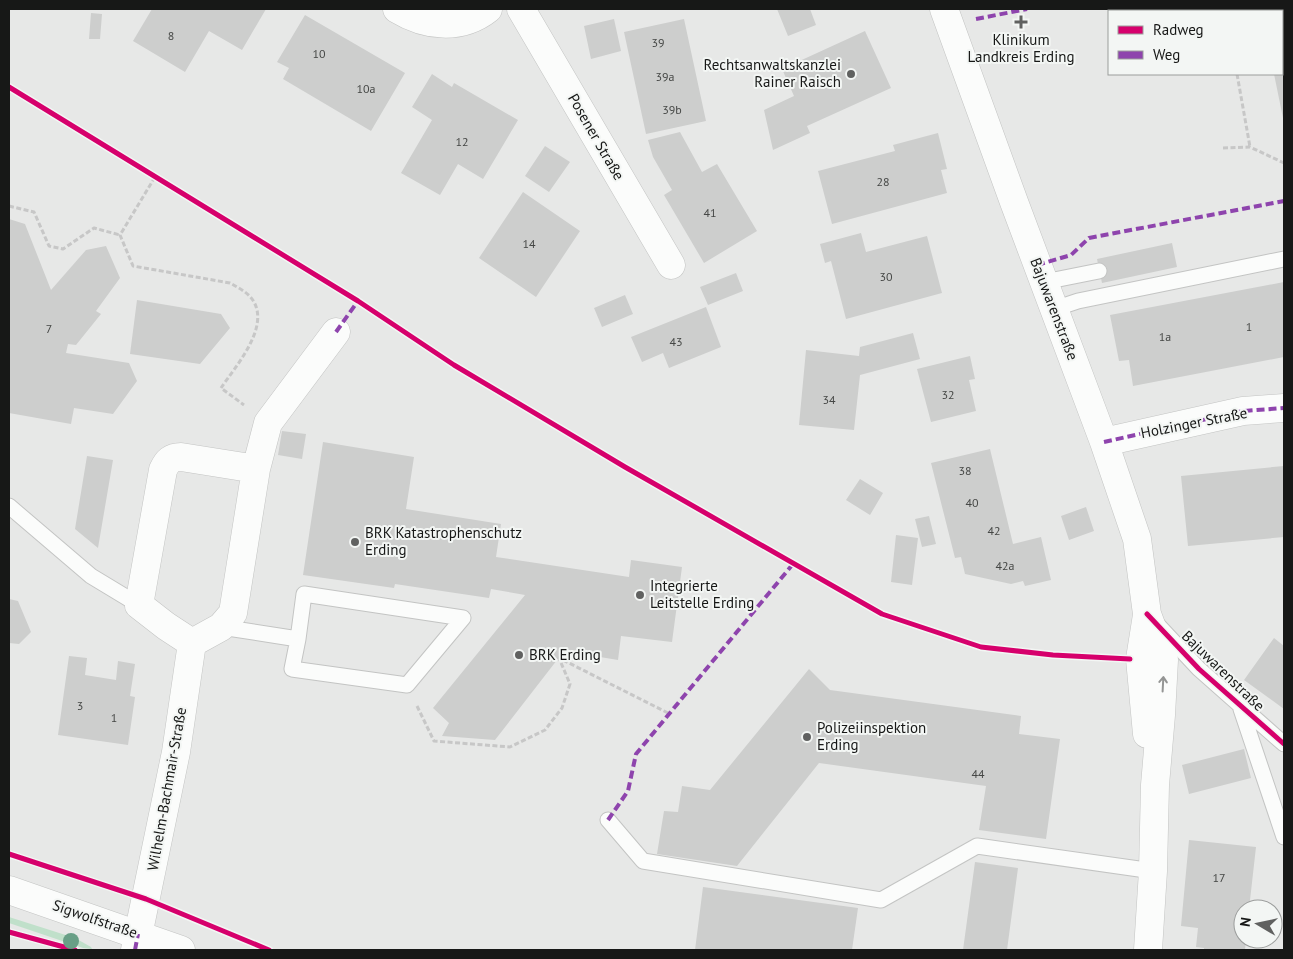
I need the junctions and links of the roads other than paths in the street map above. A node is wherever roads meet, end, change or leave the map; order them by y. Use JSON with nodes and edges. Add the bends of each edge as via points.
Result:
{"nodes":[{"id":1,"x":397,"y":9,"type":"edge"},
{"id":2,"x":488,"y":9,"type":"edge"},
{"id":3,"x":521,"y":9,"type":"edge"},
{"id":4,"x":944,"y":9,"type":"edge"},
{"id":5,"x":1284,"y":259,"type":"edge"},
{"id":6,"x":671,"y":264,"type":"dead end"},
{"id":7,"x":1099,"y":271,"type":"dead end"},
{"id":8,"x":1044,"y":282,"type":"junction"},
{"id":9,"x":1054,"y":309,"type":"junction"},
{"id":10,"x":336,"y":332,"type":"dead end"},
{"id":11,"x":1284,"y":408,"type":"edge"},
{"id":12,"x":1104,"y":442,"type":"junction"},
{"id":13,"x":256,"y":470,"type":"junction"},
{"id":14,"x":9,"y":506,"type":"edge"},
{"id":15,"x":139,"y":605,"type":"junction"},
{"id":16,"x":1147,"y":614,"type":"junction"},
{"id":17,"x":221,"y":627,"type":"junction"},
{"id":18,"x":298,"y":639,"type":"junction"},
{"id":19,"x":192,"y":643,"type":"junction"},
{"id":20,"x":1241,"y":707,"type":"junction"},
{"id":21,"x":1284,"y":744,"type":"edge"},
{"id":22,"x":608,"y":820,"type":"dead end"},
{"id":23,"x":1284,"y":836,"type":"edge"},
{"id":24,"x":1153,"y":871,"type":"junction"},
{"id":25,"x":9,"y":890,"type":"edge"},
{"id":26,"x":136,"y":942,"type":"edge"},
{"id":27,"x":181,"y":950,"type":"edge"},
{"id":28,"x":1148,"y":950,"type":"edge"}],
"edges":[{"from":1,"to":2,"type":"street","via":[[418,20],[441,24],[468,20]]},
{"from":3,"to":6,"type":"street","name":"Posener Straße"},
{"from":4,"to":8,"type":"street","name":"Bajuwarenstraße"},
{"from":5,"to":9,"type":"lane","via":[[1114,293]]},
{"from":7,"to":8,"type":"lane"},
{"from":8,"to":9,"type":"street","name":"Bajuwarenstraße"},
{"from":9,"to":12,"type":"street","name":"Bajuwarenstraße"},
{"from":10,"to":13,"type":"street","via":[[268,423]]},
{"from":11,"to":12,"type":"street","name":"Holzinger Straße","via":[[1243,412]]},
{"from":12,"to":16,"type":"street","name":"Bajuwarenstraße","via":[[1138,539]]},
{"from":13,"to":15,"type":"street","via":[[181,457],[173,457],[166,462]]},
{"from":13,"to":17,"type":"street","via":[[233,613]]},
{"from":14,"to":15,"type":"lane","via":[[91,576]]},
{"from":15,"to":19,"type":"street"},
{"from":16,"to":20,"type":"lane","name":"Bajuwarenstraße","via":[[1199,670]]},
{"from":16,"to":24,"type":"street","name":"Bajuwarenstraße","via":[[1164,660]]},
{"from":17,"to":18,"type":"lane"},
{"from":17,"to":19,"type":"street"},
{"from":18,"to":18,"type":"lane","via":[[292,669],[408,685],[463,618],[304,594]]},
{"from":19,"to":26,"type":"street","name":"Wilhelm-Bachmair-Straße","via":[[176,752]]},
{"from":20,"to":21,"type":"lane","name":"Bajuwarenstraße"},
{"from":20,"to":23,"type":"lane","name":"Bajuwarenstraße"},
{"from":22,"to":24,"type":"lane","via":[[643,861],[881,900],[977,846]]},
{"from":24,"to":28,"type":"street","name":"Bajuwarenstraße"},
{"from":25,"to":26,"type":"street","name":"Sigwolfstraße"},
{"from":26,"to":27,"type":"street","name":"Sigwolfstraße"}]}
